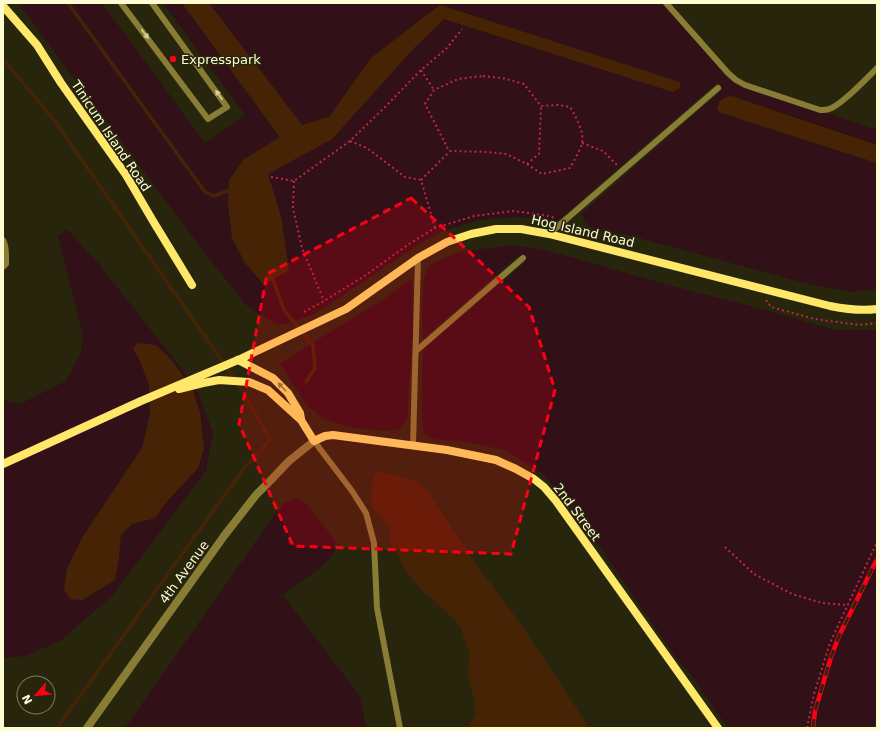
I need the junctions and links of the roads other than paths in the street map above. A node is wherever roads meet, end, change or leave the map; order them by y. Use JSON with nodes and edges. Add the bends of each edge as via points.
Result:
{"nodes":[{"id":1,"x":122,"y":3,"type":"edge"},
{"id":2,"x":152,"y":3,"type":"edge"},
{"id":3,"x":666,"y":3,"type":"edge"},
{"id":4,"x":3,"y":6,"type":"edge"},
{"id":5,"x":877,"y":68,"type":"edge"},
{"id":6,"x":718,"y":88,"type":"dead end"},
{"id":7,"x":549,"y":234,"type":"junction"},
{"id":8,"x":3,"y":240,"type":"edge"},
{"id":9,"x":418,"y":258,"type":"junction"},
{"id":10,"x":523,"y":258,"type":"dead end"},
{"id":11,"x":3,"y":267,"type":"edge"},
{"id":12,"x":192,"y":285,"type":"dead end"},
{"id":13,"x":877,"y":309,"type":"edge"},
{"id":14,"x":416,"y":350,"type":"junction"},
{"id":15,"x":235,"y":361,"type":"junction"},
{"id":16,"x":154,"y":396,"type":"junction"},
{"id":17,"x":301,"y":420,"type":"junction"},
{"id":18,"x":314,"y":441,"type":"junction"},
{"id":19,"x":413,"y":446,"type":"junction"},
{"id":20,"x":3,"y":464,"type":"edge"},
{"id":21,"x":87,"y":728,"type":"edge"},
{"id":22,"x":400,"y":728,"type":"edge"},
{"id":23,"x":718,"y":728,"type":"edge"}],
"edges":[{"from":1,"to":2,"type":"lane","one_way":true,"via":[[208,119],[227,107]]},
{"from":3,"to":5,"type":"lane","via":[[736,80],[820,110],[837,105]]},
{"from":4,"to":12,"type":"street","name":"Tinicum Island Road","via":[[37,45],[126,175]]},
{"from":6,"to":7,"type":"lane"},
{"from":7,"to":9,"type":"street","name":"Hog Island Road","via":[[521,229],[483,231],[447,242]]},
{"from":7,"to":13,"type":"street","name":"Hog Island Road","via":[[843,309]]},
{"from":8,"to":11,"type":"lane","via":[[6,244],[6,264]]},
{"from":9,"to":14,"type":"lane"},
{"from":9,"to":15,"type":"street","name":"Hog Island Road","via":[[346,310]]},
{"from":10,"to":14,"type":"lane"},
{"from":14,"to":19,"type":"lane"},
{"from":15,"to":16,"type":"street","name":"Hog Island Road"},
{"from":17,"to":15,"type":"street","one_way":true,"via":[[300,413],[288,393],[273,378]]},
{"from":16,"to":17,"type":"street","via":[[219,380],[249,382],[268,390]]},
{"from":16,"to":20,"type":"street"},
{"from":17,"to":18,"type":"street"},
{"from":18,"to":19,"type":"street","name":"2nd Street","via":[[325,436],[333,436]]},
{"from":18,"to":21,"type":"street","name":"4th Avenue","via":[[289,461],[256,496],[224,536]]},
{"from":18,"to":22,"type":"lane","via":[[366,513],[374,543],[377,608]]},
{"from":19,"to":23,"type":"street","name":"2nd Street","via":[[496,460],[534,479],[544,487],[556,500]]}]}
